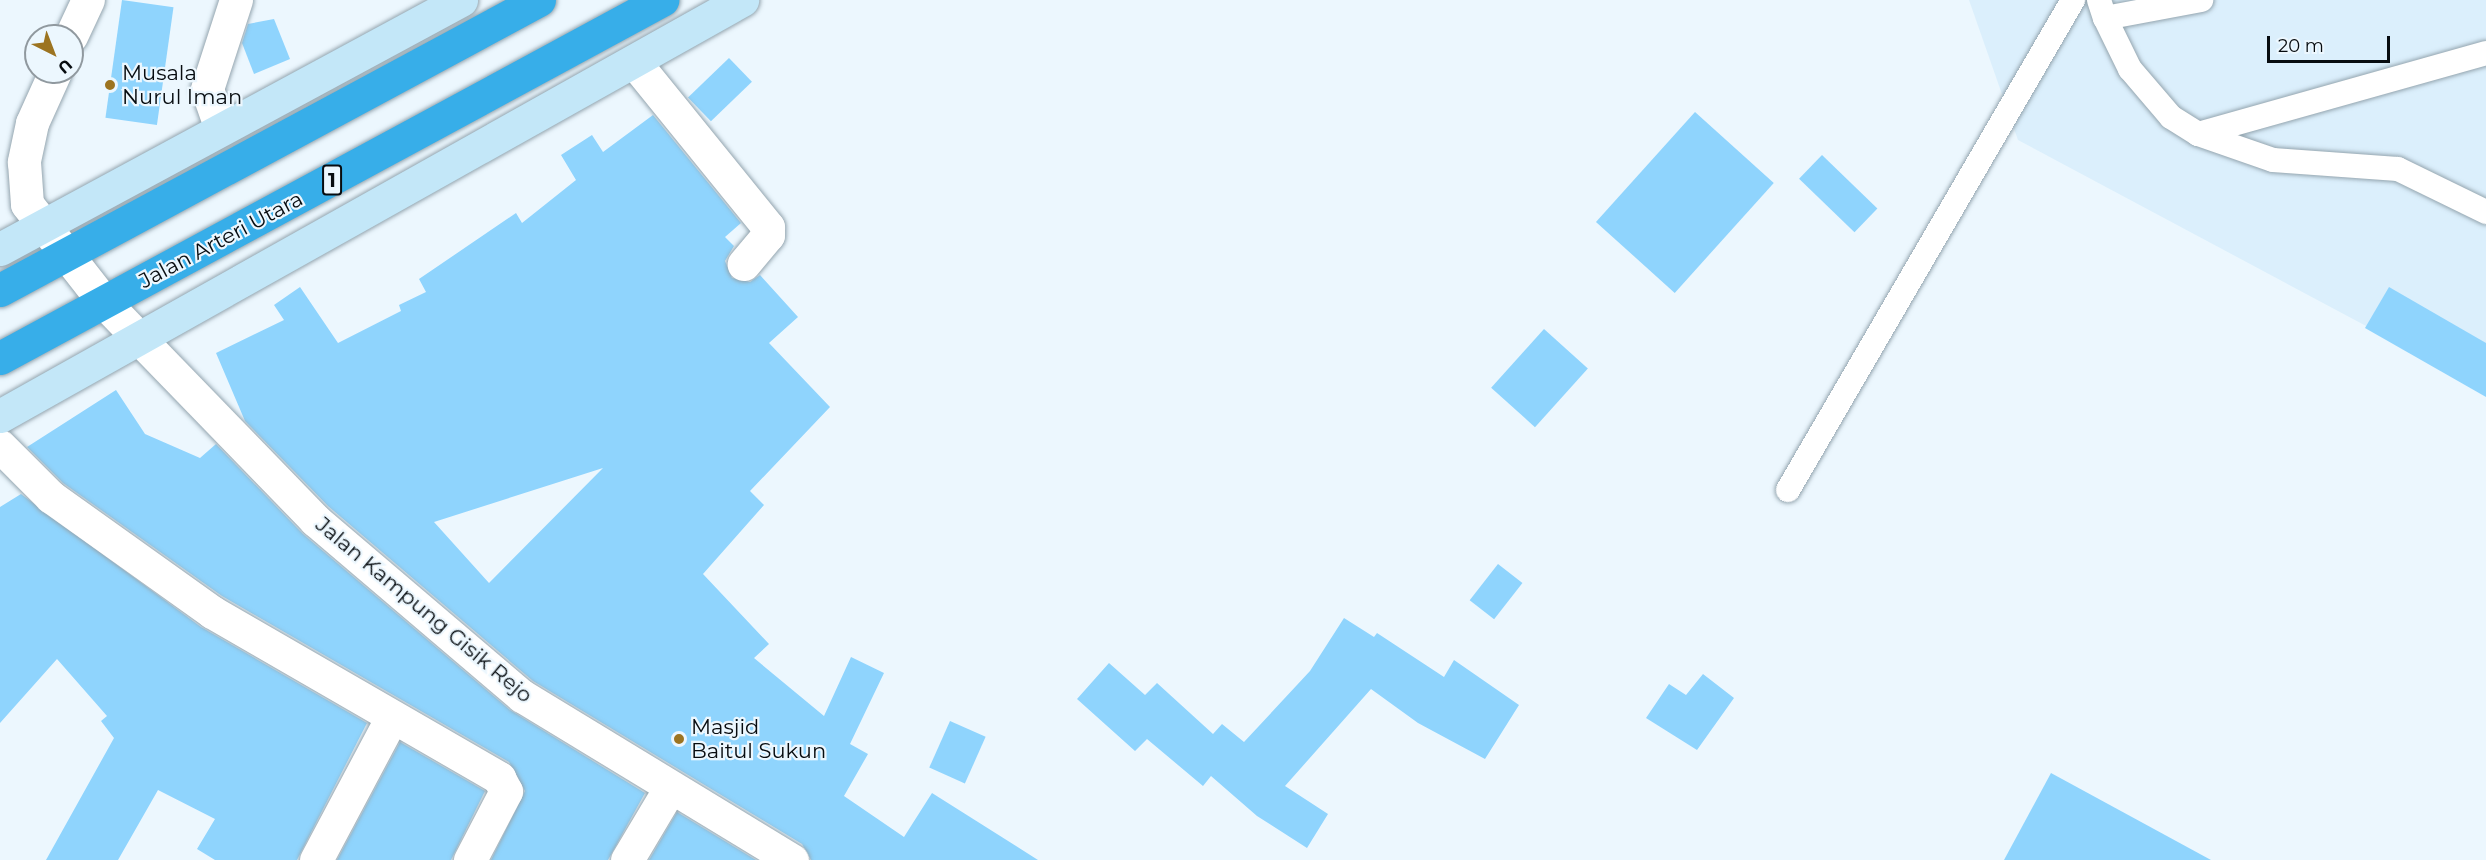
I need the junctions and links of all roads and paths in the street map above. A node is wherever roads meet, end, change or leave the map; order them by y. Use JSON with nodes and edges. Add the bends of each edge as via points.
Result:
{"nodes":[{"id":1,"x":88,"y":0,"type":"edge"},
{"id":2,"x":236,"y":0,"type":"edge"},
{"id":3,"x":461,"y":0,"type":"edge"},
{"id":4,"x":539,"y":0,"type":"edge"},
{"id":5,"x":662,"y":0,"type":"edge"},
{"id":6,"x":742,"y":0,"type":"edge"},
{"id":7,"x":2073,"y":0,"type":"edge"},
{"id":8,"x":2201,"y":0,"type":"edge"},
{"id":9,"x":2102,"y":9,"type":"edge"},
{"id":10,"x":77,"y":24,"type":"edge"},
{"id":11,"x":2486,"y":53,"type":"edge"},
{"id":12,"x":636,"y":64,"type":"junction"},
{"id":13,"x":50,"y":84,"type":"edge"},
{"id":14,"x":221,"y":129,"type":"junction"},
{"id":15,"x":2198,"y":134,"type":"junction"},
{"id":16,"x":23,"y":211,"type":"edge"},
{"id":17,"x":2486,"y":212,"type":"edge"},
{"id":18,"x":0,"y":249,"type":"edge"},
{"id":19,"x":64,"y":258,"type":"junction"},
{"id":20,"x":744,"y":264,"type":"dead end"},
{"id":21,"x":0,"y":290,"type":"edge"},
{"id":22,"x":103,"y":301,"type":"junction"},
{"id":23,"x":140,"y":337,"type":"junction"},
{"id":24,"x":0,"y":358,"type":"edge"},
{"id":25,"x":0,"y":416,"type":"edge"},
{"id":26,"x":0,"y":446,"type":"edge"},
{"id":27,"x":1788,"y":490,"type":"dead end"},
{"id":28,"x":392,"y":717,"type":"junction"},
{"id":29,"x":670,"y":788,"type":"junction"},
{"id":30,"x":637,"y":856,"type":"edge"},
{"id":31,"x":316,"y":860,"type":"edge"},
{"id":32,"x":470,"y":860,"type":"edge"},
{"id":33,"x":792,"y":860,"type":"edge"}],
"edges":[{"from":1,"to":10,"type":"street"},
{"from":2,"to":14,"type":"street","via":[[207,89]]},
{"from":3,"to":14,"type":"street"},
{"from":4,"to":19,"type":"highway"},
{"from":5,"to":22,"type":"highway","name":"Jalan Arteri Utara","number":"1"},
{"from":6,"to":12,"type":"street"},
{"from":7,"to":27,"type":"lane"},
{"from":8,"to":9,"type":"lane"},
{"from":9,"to":15,"type":"lane","via":[[2130,69],[2171,117]]},
{"from":11,"to":15,"type":"lane"},
{"from":12,"to":20,"type":"street","via":[[768,227],[768,235]]},
{"from":12,"to":23,"type":"street"},
{"from":13,"to":16,"type":"street","via":[[32,123],[24,162]]},
{"from":14,"to":16,"type":"street"},
{"from":15,"to":17,"type":"lane","via":[[2273,160],[2398,169],[2436,183]]},
{"from":16,"to":18,"type":"street"},
{"from":16,"to":19,"type":"street","name":"Jalan Kampung Gisik Rejo"},
{"from":19,"to":21,"type":"highway"},
{"from":19,"to":22,"type":"street","name":"Jalan Kampung Gisik Rejo"},
{"from":22,"to":23,"type":"street","name":"Jalan Kampung Gisik Rejo"},
{"from":22,"to":24,"type":"highway","name":"Jalan Arteri Utara","number":"1"},
{"from":23,"to":25,"type":"street"},
{"from":23,"to":29,"type":"street","name":"Jalan Kampung Gisik Rejo","via":[[315,520],[522,696]]},
{"from":26,"to":28,"type":"street","via":[[51,497],[212,612]]},
{"from":28,"to":31,"type":"street"},
{"from":28,"to":32,"type":"street","via":[[505,785]]},
{"from":29,"to":30,"type":"street"},
{"from":29,"to":33,"type":"street","name":"Jalan Kampung Gisik Rejo"}]}
